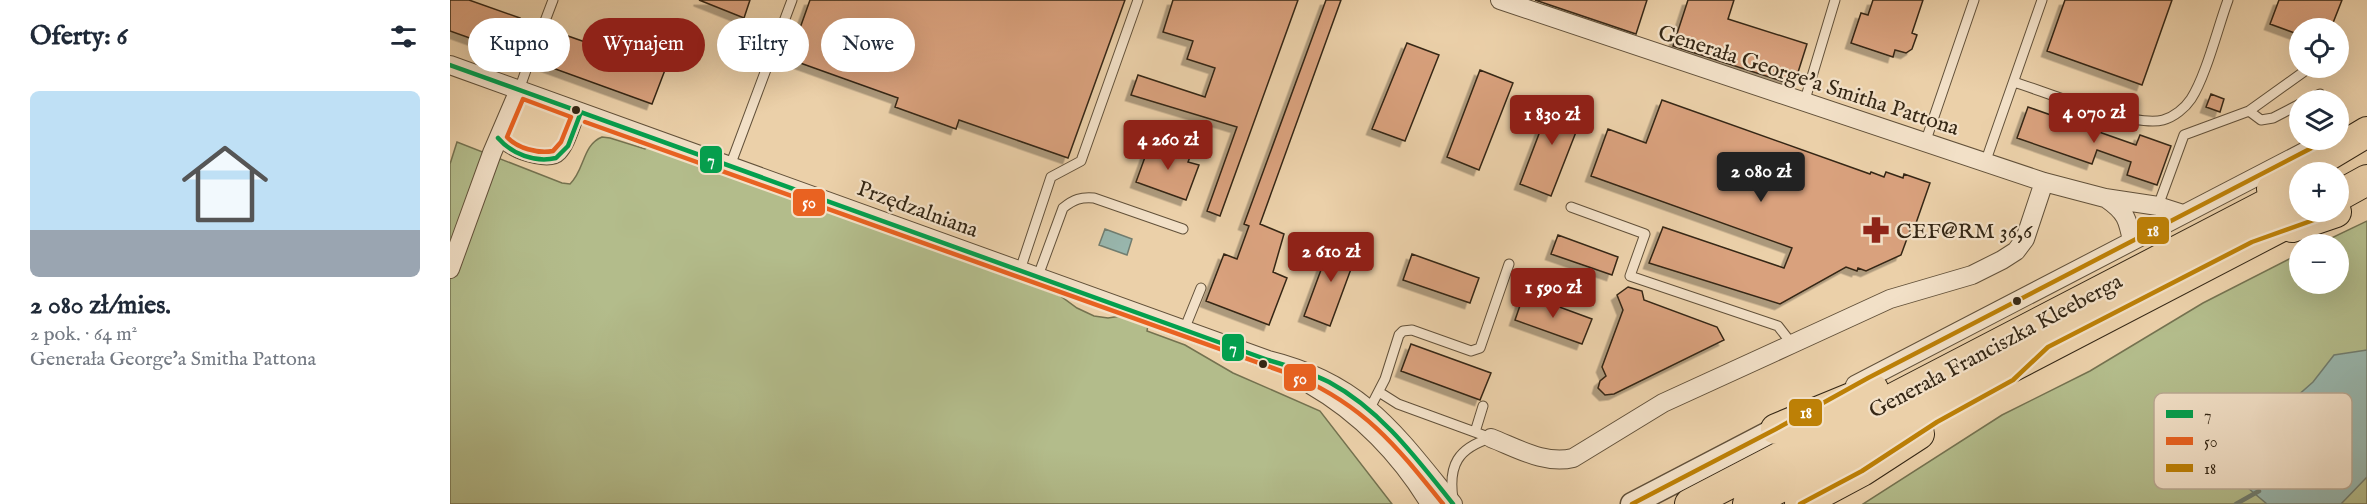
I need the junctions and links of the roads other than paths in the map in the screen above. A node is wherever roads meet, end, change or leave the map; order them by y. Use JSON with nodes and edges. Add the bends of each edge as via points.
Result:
{"nodes":[{"id":1,"x":553,"y":0,"type":"edge"},
{"id":2,"x":792,"y":0,"type":"edge"},
{"id":3,"x":1138,"y":0,"type":"edge"},
{"id":4,"x":1835,"y":0,"type":"edge"},
{"id":5,"x":1974,"y":0,"type":"edge"},
{"id":6,"x":2042,"y":0,"type":"edge"},
{"id":7,"x":2228,"y":0,"type":"edge"},
{"id":8,"x":1509,"y":1,"type":"edge"},
{"id":9,"x":546,"y":18,"type":"edge"},
{"id":10,"x":450,"y":65,"type":"edge"},
{"id":11,"x":526,"y":72,"type":"edge"},
{"id":12,"x":2295,"y":78,"type":"edge"},
{"id":13,"x":2014,"y":82,"type":"junction"},
{"id":14,"x":519,"y":90,"type":"junction"},
{"id":15,"x":1804,"y":103,"type":"junction"},
{"id":16,"x":2289,"y":110,"type":"edge"},
{"id":17,"x":2249,"y":111,"type":"junction"},
{"id":18,"x":581,"y":112,"type":"junction"},
{"id":19,"x":2367,"y":121,"type":"edge"},
{"id":20,"x":2349,"y":129,"type":"edge"},
{"id":21,"x":2367,"y":132,"type":"edge"},
{"id":22,"x":498,"y":138,"type":"junction"},
{"id":23,"x":1925,"y":143,"type":"junction"},
{"id":24,"x":2311,"y":150,"type":"edge"},
{"id":25,"x":2367,"y":153,"type":"edge"},
{"id":26,"x":2349,"y":162,"type":"edge"},
{"id":27,"x":1985,"y":163,"type":"junction"},
{"id":28,"x":730,"y":166,"type":"junction"},
{"id":29,"x":2367,"y":180,"type":"edge"},
{"id":30,"x":2044,"y":182,"type":"junction"},
{"id":31,"x":2349,"y":190,"type":"edge"},
{"id":32,"x":2289,"y":191,"type":"edge"},
{"id":33,"x":2105,"y":198,"type":"junction"},
{"id":34,"x":2367,"y":200,"type":"edge"},
{"id":35,"x":2158,"y":206,"type":"junction"},
{"id":36,"x":1571,"y":207,"type":"dead end"},
{"id":37,"x":2349,"y":207,"type":"edge"},
{"id":38,"x":2290,"y":222,"type":"edge"},
{"id":39,"x":2307,"y":222,"type":"edge"},
{"id":40,"x":2187,"y":228,"type":"junction"},
{"id":41,"x":1183,"y":229,"type":"dead end"},
{"id":42,"x":2132,"y":241,"type":"junction"},
{"id":43,"x":2252,"y":242,"type":"junction"},
{"id":44,"x":1509,"y":264,"type":"dead end"},
{"id":45,"x":450,"y":269,"type":"edge"},
{"id":46,"x":1020,"y":270,"type":"junction"},
{"id":47,"x":1038,"y":276,"type":"junction"},
{"id":48,"x":1201,"y":288,"type":"dead end"},
{"id":49,"x":1184,"y":330,"type":"junction"},
{"id":50,"x":2037,"y":338,"type":"junction"},
{"id":51,"x":1792,"y":344,"type":"junction"},
{"id":52,"x":1268,"y":360,"type":"junction"},
{"id":53,"x":1379,"y":392,"type":"junction"},
{"id":54,"x":1483,"y":406,"type":"dead end"},
{"id":55,"x":1369,"y":410,"type":"junction"},
{"id":56,"x":1776,"y":429,"type":"junction"},
{"id":57,"x":1483,"y":435,"type":"junction"},
{"id":58,"x":1430,"y":504,"type":"edge"},
{"id":59,"x":1454,"y":504,"type":"edge"},
{"id":60,"x":1632,"y":504,"type":"edge"},
{"id":61,"x":1690,"y":504,"type":"edge"},
{"id":62,"x":1748,"y":504,"type":"edge"},
{"id":63,"x":1800,"y":504,"type":"edge"}],
"edges":[{"from":1,"to":9,"type":"lane"},
{"from":2,"to":28,"type":"lane"},
{"from":3,"to":46,"type":"lane","via":[[1082,161],[1051,177]]},
{"from":4,"to":15,"type":"lane"},
{"from":5,"to":23,"type":"lane"},
{"from":6,"to":13,"type":"lane"},
{"from":7,"to":13,"type":"lane","via":[[2192,98],[2182,110],[2162,120],[2133,121]]},
{"from":8,"to":15,"type":"street","name":"Generała George'a Smitha Pattona"},
{"from":10,"to":14,"type":"street","name":"Przędzalniana"},
{"from":11,"to":14,"type":"lane"},
{"from":12,"to":17,"type":"lane"},
{"from":13,"to":27,"type":"lane"},
{"from":14,"to":18,"type":"street","name":"Przędzalniana"},
{"from":14,"to":22,"type":"street"},
{"from":15,"to":23,"type":"street","name":"Generała George'a Smitha Pattona"},
{"from":16,"to":17,"type":"lane","via":[[2261,120]]},
{"from":17,"to":35,"type":"lane","via":[[2184,135]]},
{"from":18,"to":22,"type":"lane","via":[[564,151],[559,158],[547,162],[507,148]]},
{"from":18,"to":28,"type":"street","name":"Przędzalniana"},
{"from":19,"to":20,"type":"street"},
{"from":21,"to":40,"type":"highway","via":[[2256,198]]},
{"from":22,"to":45,"type":"street"},
{"from":23,"to":27,"type":"street","name":"Generała George'a Smitha Pattona"},
{"from":24,"to":40,"type":"street"},
{"from":25,"to":26,"type":"highway"},
{"from":27,"to":30,"type":"street","name":"Generała George'a Smitha Pattona"},
{"from":28,"to":46,"type":"street","name":"Przędzalniana"},
{"from":29,"to":31,"type":"highway"},
{"from":30,"to":33,"type":"street","name":"Generała George'a Smitha Pattona"},
{"from":30,"to":51,"type":"street","via":[[2025,239],[2002,260],[1972,275],[1890,299]]},
{"from":32,"to":40,"type":"highway","name":"Generała Franciszka Kleeberga"},
{"from":33,"to":35,"type":"street","name":"Generała George'a Smitha Pattona"},
{"from":33,"to":42,"type":"street","name":"Generała George'a Smitha Pattona","via":[[2119,207],[2128,220]]},
{"from":34,"to":37,"type":"highway"},
{"from":35,"to":40,"type":"street","name":"Generała George'a Smitha Pattona"},
{"from":36,"to":51,"type":"lane","via":[[1645,234],[1630,276],[1778,326]]},
{"from":38,"to":43,"type":"highway","name":"Generała Franciszka Kleeberga"},
{"from":39,"to":43,"type":"highway"},
{"from":40,"to":42,"type":"street"},
{"from":40,"to":50,"type":"highway","name":"Generała Franciszka Kleeberga"},
{"from":41,"to":47,"type":"lane","via":[[1081,197],[1063,208]]},
{"from":42,"to":56,"type":"street"},
{"from":43,"to":50,"type":"highway","name":"Generała Franciszka Kleeberga"},
{"from":44,"to":53,"type":"lane","via":[[1480,348],[1471,351],[1412,330],[1403,331]]},
{"from":46,"to":47,"type":"street","name":"Przędzalniana"},
{"from":47,"to":49,"type":"street","name":"Przędzalniana"},
{"from":48,"to":49,"type":"lane"},
{"from":49,"to":52,"type":"street","name":"Przędzalniana"},
{"from":50,"to":56,"type":"highway","via":[[1904,376]]},
{"from":50,"to":61,"type":"highway","name":"Generała Franciszka Kleeberga"},
{"from":50,"to":62,"type":"highway","name":"Generała Franciszka Kleeberga"},
{"from":50,"to":63,"type":"highway","via":[[2013,380]]},
{"from":51,"to":57,"type":"street","via":[[1663,404],[1573,458],[1546,460]]},
{"from":52,"to":55,"type":"street","name":"Przędzalniana","via":[[1318,375]]},
{"from":52,"to":58,"type":"street","name":"Przędzalniana","via":[[1329,396],[1365,424]]},
{"from":53,"to":55,"type":"lane"},
{"from":53,"to":57,"type":"lane","via":[[1398,404]]},
{"from":54,"to":57,"type":"lane"},
{"from":55,"to":59,"type":"street","name":"Przędzalniana","via":[[1391,428]]},
{"from":56,"to":60,"type":"street"},
{"from":57,"to":59,"type":"lane","via":[[1461,456],[1450,480]]}]}
